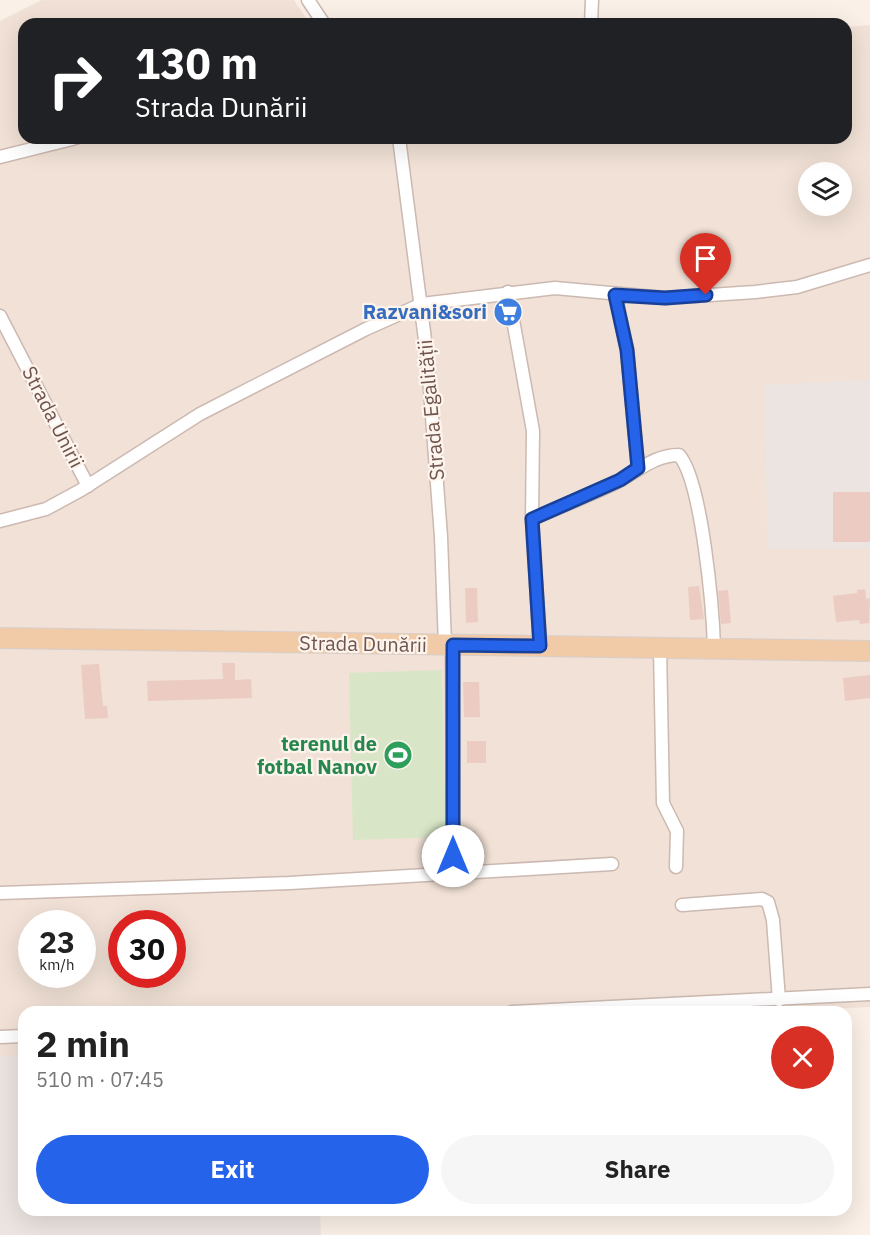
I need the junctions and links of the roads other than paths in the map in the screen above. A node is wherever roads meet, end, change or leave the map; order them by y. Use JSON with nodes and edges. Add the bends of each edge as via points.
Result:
{"nodes":[{"id":1,"x":308,"y":0,"type":"edge"},
{"id":2,"x":592,"y":0,"type":"edge"},
{"id":3,"x":320,"y":18,"type":"edge"},
{"id":4,"x":591,"y":18,"type":"edge"},
{"id":5,"x":52,"y":144,"type":"edge"},
{"id":6,"x":400,"y":144,"type":"edge"},
{"id":7,"x":0,"y":157,"type":"edge"},
{"id":8,"x":870,"y":265,"type":"edge"},
{"id":9,"x":508,"y":292,"type":"junction"},
{"id":10,"x":615,"y":295,"type":"junction"},
{"id":11,"x":422,"y":304,"type":"junction"},
{"id":12,"x":0,"y":316,"type":"edge"},
{"id":13,"x":638,"y":468,"type":"junction"},
{"id":14,"x":88,"y":486,"type":"junction"},
{"id":15,"x":532,"y":519,"type":"junction"},
{"id":16,"x":0,"y":521,"type":"edge"},
{"id":17,"x":0,"y":638,"type":"edge"},
{"id":18,"x":449,"y":645,"type":"junction"},
{"id":19,"x":540,"y":646,"type":"junction"},
{"id":20,"x":660,"y":648,"type":"junction"},
{"id":21,"x":714,"y":648,"type":"junction"},
{"id":22,"x":870,"y":651,"type":"edge"},
{"id":23,"x":612,"y":864,"type":"dead end"},
{"id":24,"x":676,"y":867,"type":"dead end"},
{"id":25,"x":453,"y":871,"type":"junction"},
{"id":26,"x":0,"y":893,"type":"edge"},
{"id":27,"x":682,"y":905,"type":"dead end"},
{"id":28,"x":870,"y":994,"type":"edge"},
{"id":29,"x":778,"y":1000,"type":"junction"},
{"id":30,"x":645,"y":1006,"type":"edge"},
{"id":31,"x":18,"y":1036,"type":"edge"},
{"id":32,"x":0,"y":1037,"type":"edge"}],
"edges":[{"from":1,"to":3,"type":"street"},
{"from":2,"to":4,"type":"street"},
{"from":5,"to":7,"type":"street"},
{"from":6,"to":11,"type":"street","name":"Strada Egalității"},
{"from":8,"to":10,"type":"street","via":[[786,289],[665,298]]},
{"from":9,"to":10,"type":"street","via":[[555,288]]},
{"from":9,"to":11,"type":"street"},
{"from":9,"to":15,"type":"street","via":[[533,431]]},
{"from":10,"to":13,"type":"street","via":[[627,350]]},
{"from":11,"to":14,"type":"street","via":[[200,414]]},
{"from":11,"to":18,"type":"street","name":"Strada Egalității"},
{"from":12,"to":14,"type":"street","name":"Strada Unirii"},
{"from":13,"to":15,"type":"street","via":[[620,480]]},
{"from":13,"to":21,"type":"street","via":[[664,456],[679,455],[683,460],[700,521]]},
{"from":14,"to":16,"type":"street","via":[[46,508]]},
{"from":15,"to":19,"type":"street"},
{"from":17,"to":18,"type":"main road","name":"Strada Dunării"},
{"from":18,"to":19,"type":"main road","name":"Strada Dunării"},
{"from":18,"to":25,"type":"street","name":"Strada Egalității"},
{"from":19,"to":20,"type":"main road","name":"Strada Dunării"},
{"from":20,"to":21,"type":"main road","name":"Strada Dunării"},
{"from":20,"to":24,"type":"street","via":[[663,803],[677,831]]},
{"from":21,"to":22,"type":"main road","name":"Strada Dunării"},
{"from":23,"to":25,"type":"street"},
{"from":25,"to":26,"type":"street"},
{"from":27,"to":29,"type":"street","via":[[762,899],[768,902]]},
{"from":28,"to":29,"type":"street"},
{"from":29,"to":30,"type":"street"},
{"from":31,"to":32,"type":"street"}]}
